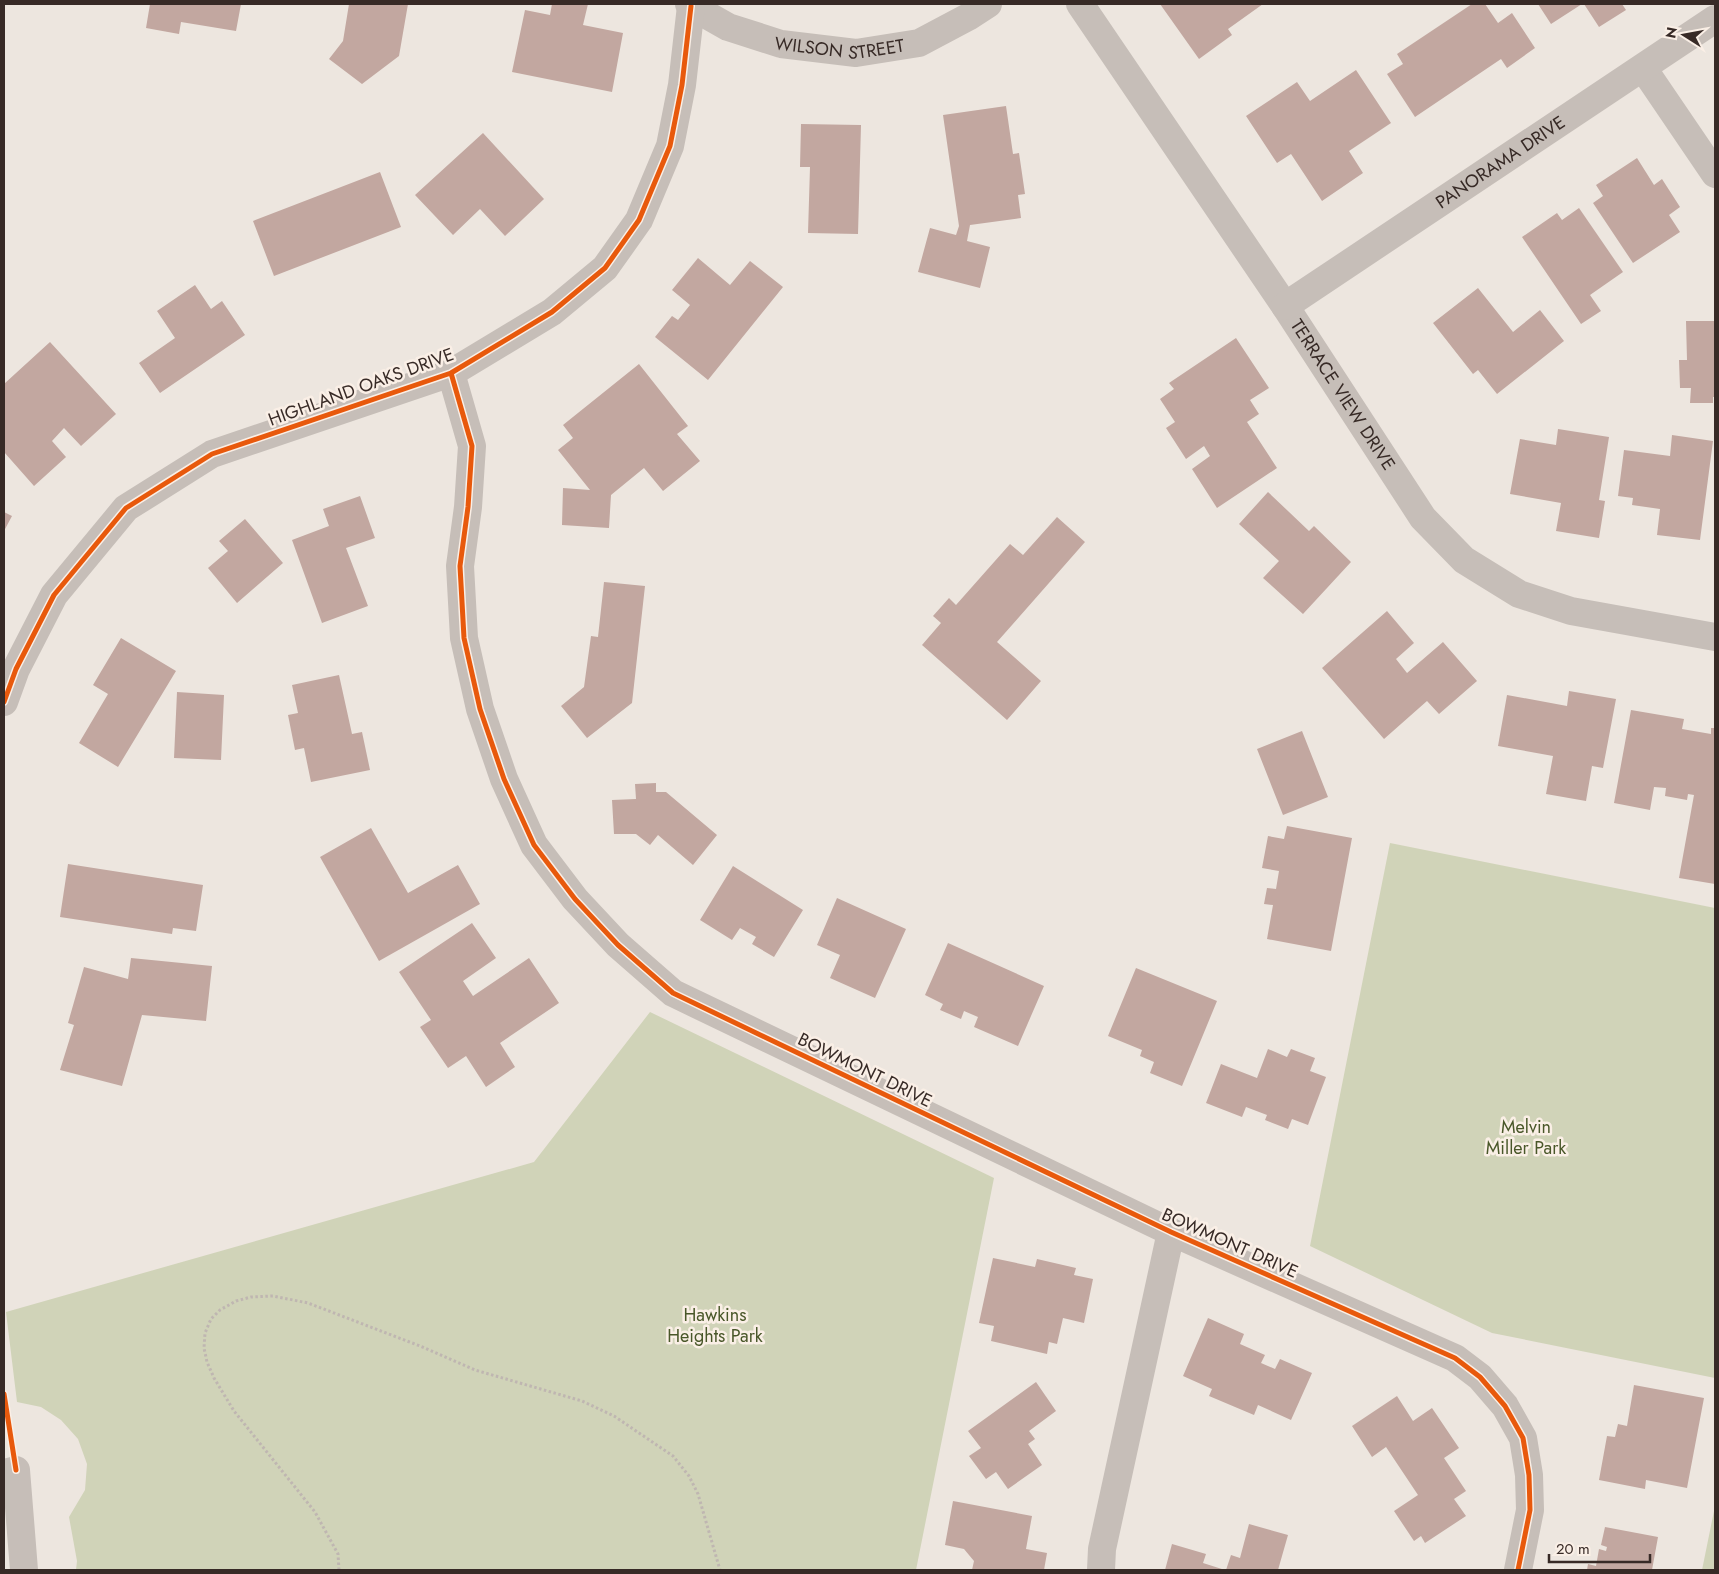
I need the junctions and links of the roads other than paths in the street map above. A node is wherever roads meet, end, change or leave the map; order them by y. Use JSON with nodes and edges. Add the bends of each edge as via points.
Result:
{"nodes":[{"id":1,"x":988,"y":4,"type":"edge"},
{"id":2,"x":1080,"y":4,"type":"edge"},
{"id":3,"x":690,"y":5,"type":"edge"},
{"id":4,"x":1715,"y":19,"type":"edge"},
{"id":5,"x":1643,"y":68,"type":"junction"},
{"id":6,"x":1715,"y":174,"type":"edge"},
{"id":7,"x":1285,"y":306,"type":"junction"},
{"id":8,"x":451,"y":373,"type":"junction"},
{"id":9,"x":1715,"y":637,"type":"edge"},
{"id":10,"x":4,"y":702,"type":"edge"},
{"id":11,"x":1171,"y":1232,"type":"junction"},
{"id":12,"x":4,"y":1473,"type":"edge"},
{"id":13,"x":24,"y":1570,"type":"edge"},
{"id":14,"x":1101,"y":1570,"type":"edge"},
{"id":15,"x":1518,"y":1570,"type":"edge"}],
"edges":[{"from":1,"to":3,"type":"street","name":"WILSON STREET","via":[[919,43],[856,53],[781,44],[728,26]]},
{"from":2,"to":7,"type":"street","name":"TERRACE VIEW DRIVE"},
{"from":3,"to":8,"type":"street","name":"HIGHLAND OAKS DRIVE","via":[[682,85],[670,146],[639,220],[604,268],[552,312]]},
{"from":4,"to":5,"type":"street","name":"PANORAMA DRIVE"},
{"from":5,"to":6,"type":"street"},
{"from":5,"to":7,"type":"street","name":"PANORAMA DRIVE"},
{"from":7,"to":9,"type":"street","name":"TERRACE VIEW DRIVE","via":[[1423,518],[1464,560],[1519,594],[1571,611]]},
{"from":8,"to":10,"type":"street","name":"HIGHLAND OAKS DRIVE","via":[[212,454],[126,508],[54,595],[16,669]]},
{"from":8,"to":11,"type":"street","name":"BOWMONT DRIVE","via":[[472,446],[460,566],[464,638],[480,709],[504,779],[534,845],[575,899],[618,945],[673,993]]},
{"from":11,"to":14,"type":"street","name":"BOWMONT DRIVE","via":[[1102,1549]]},
{"from":11,"to":15,"type":"street","name":"BOWMONT DRIVE","via":[[1455,1358],[1480,1377],[1505,1406],[1523,1438],[1530,1510]]},
{"from":12,"to":13,"type":"street","via":[[16,1470]]}]}
